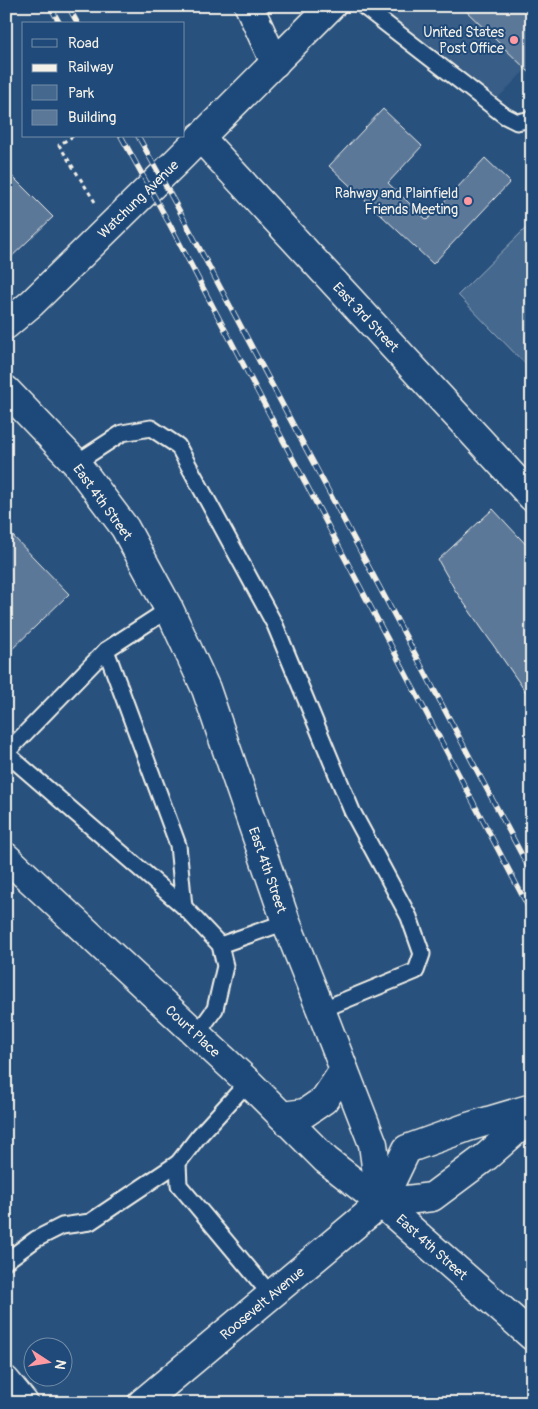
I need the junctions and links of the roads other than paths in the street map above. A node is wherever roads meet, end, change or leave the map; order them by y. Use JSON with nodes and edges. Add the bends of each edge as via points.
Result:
{"nodes":[{"id":1,"x":249,"y":6,"type":"edge"},
{"id":2,"x":331,"y":6,"type":"edge"},
{"id":3,"x":363,"y":6,"type":"edge"},
{"id":4,"x":275,"y":62,"type":"junction"},
{"id":5,"x":532,"y":119,"type":"edge"},
{"id":6,"x":200,"y":137,"type":"junction"},
{"id":7,"x":6,"y":325,"type":"edge"},
{"id":8,"x":6,"y":390,"type":"edge"},
{"id":9,"x":76,"y":463,"type":"junction"},
{"id":10,"x":529,"y":488,"type":"edge"},
{"id":11,"x":169,"y":609,"type":"junction"},
{"id":12,"x":106,"y":650,"type":"junction"},
{"id":13,"x":6,"y":753,"type":"edge"},
{"id":14,"x":6,"y":857,"type":"edge"},
{"id":15,"x":184,"y":907,"type":"junction"},
{"id":16,"x":286,"y":922,"type":"junction"},
{"id":17,"x":220,"y":945,"type":"junction"},
{"id":18,"x":321,"y":1010,"type":"junction"},
{"id":19,"x":197,"y":1034,"type":"junction"},
{"id":20,"x":344,"y":1070,"type":"junction"},
{"id":21,"x":248,"y":1082,"type":"junction"},
{"id":22,"x":532,"y":1108,"type":"edge"},
{"id":23,"x":282,"y":1116,"type":"junction"},
{"id":24,"x":532,"y":1116,"type":"edge"},
{"id":25,"x":178,"y":1163,"type":"junction"},
{"id":26,"x":382,"y":1202,"type":"junction"},
{"id":27,"x":6,"y":1260,"type":"edge"},
{"id":28,"x":271,"y":1295,"type":"junction"},
{"id":29,"x":532,"y":1336,"type":"edge"},
{"id":30,"x":6,"y":1381,"type":"edge"},
{"id":31,"x":24,"y":1403,"type":"edge"},
{"id":32,"x":142,"y":1403,"type":"edge"}],
"edges":[{"from":1,"to":4,"type":"street"},
{"from":2,"to":4,"type":"street","name":"Watchung Avenue"},
{"from":3,"to":5,"type":"lane","via":[[505,116],[517,122]]},
{"from":4,"to":6,"type":"street","name":"Watchung Avenue"},
{"from":6,"to":7,"type":"street","name":"Watchung Avenue"},
{"from":6,"to":10,"type":"street","name":"East 3rd Street"},
{"from":8,"to":9,"type":"street","name":"East 4th Street"},
{"from":9,"to":11,"type":"street","name":"East 4th Street","via":[[125,528]]},
{"from":9,"to":18,"type":"lane","via":[[122,433],[151,428],[178,446],[275,626],[352,810],[409,917],[422,954],[416,971]]},
{"from":11,"to":12,"type":"lane"},
{"from":11,"to":16,"type":"street","name":"East 4th Street","via":[[206,689]]},
{"from":12,"to":13,"type":"lane"},
{"from":12,"to":15,"type":"lane","via":[[178,844]]},
{"from":13,"to":15,"type":"lane"},
{"from":14,"to":19,"type":"street","name":"Court Place"},
{"from":15,"to":17,"type":"lane"},
{"from":16,"to":17,"type":"lane"},
{"from":16,"to":18,"type":"street","name":"East 4th Street"},
{"from":17,"to":19,"type":"lane","via":[[225,966],[215,1009]]},
{"from":18,"to":20,"type":"street","name":"East 4th Street"},
{"from":19,"to":21,"type":"street","name":"Court Place"},
{"from":20,"to":23,"type":"street","via":[[324,1100],[305,1114]]},
{"from":20,"to":26,"type":"street","name":"East 4th Street","via":[[373,1144]]},
{"from":21,"to":23,"type":"street","name":"Court Place"},
{"from":21,"to":25,"type":"lane"},
{"from":22,"to":26,"type":"street","name":"Roosevelt Avenue","via":[[408,1149]]},
{"from":23,"to":26,"type":"street","name":"Court Place","via":[[326,1160]]},
{"from":24,"to":26,"type":"street","via":[[487,1156],[432,1197]]},
{"from":25,"to":27,"type":"lane","via":[[90,1222],[62,1226]]},
{"from":25,"to":28,"type":"lane","via":[[180,1184]]},
{"from":26,"to":28,"type":"street","name":"Roosevelt Avenue"},
{"from":26,"to":29,"type":"street","name":"East 4th Street"},
{"from":28,"to":32,"type":"street","name":"Roosevelt Avenue"},
{"from":30,"to":31,"type":"street"}]}
